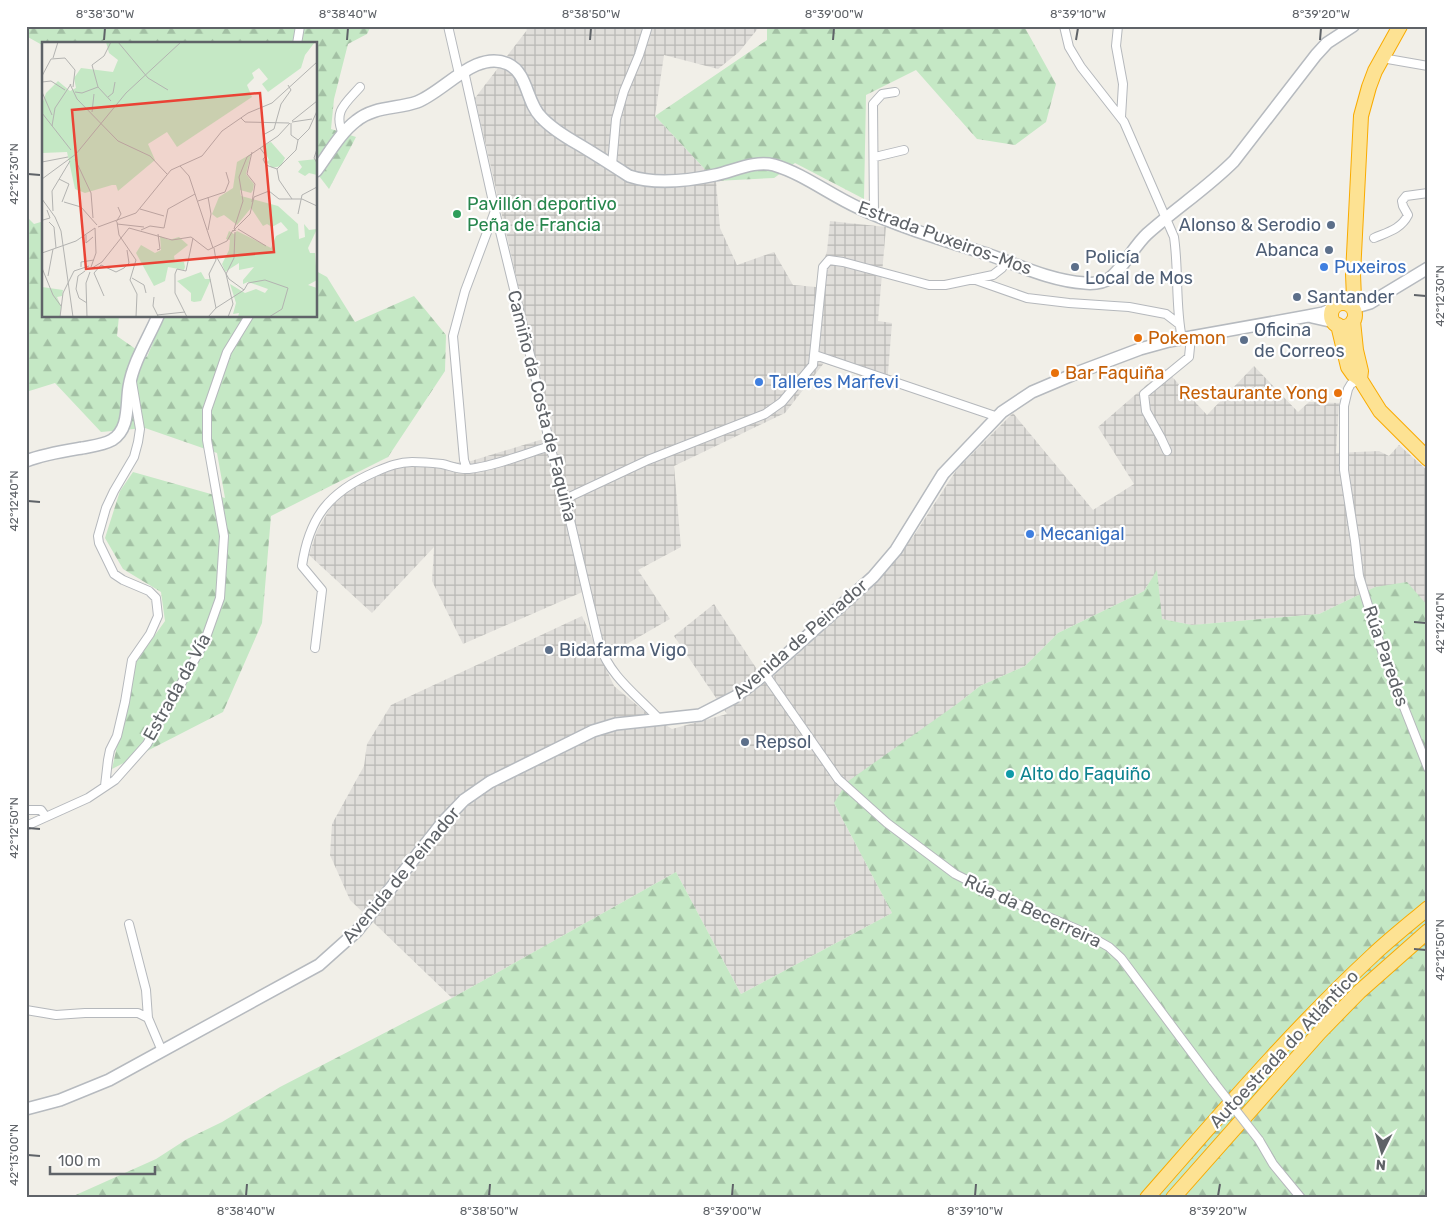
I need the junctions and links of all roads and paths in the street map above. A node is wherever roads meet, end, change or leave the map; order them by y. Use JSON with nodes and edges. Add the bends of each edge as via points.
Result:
{"nodes":[{"id":1,"x":300,"y":26,"type":"edge"},
{"id":2,"x":448,"y":26,"type":"edge"},
{"id":3,"x":648,"y":26,"type":"edge"},
{"id":4,"x":1064,"y":26,"type":"edge"},
{"id":5,"x":1118,"y":26,"type":"edge"},
{"id":6,"x":1353,"y":26,"type":"edge"},
{"id":7,"x":1410,"y":26,"type":"edge"},
{"id":8,"x":1397,"y":32,"type":"edge"},
{"id":9,"x":297,"y":42,"type":"edge"},
{"id":10,"x":1382,"y":58,"type":"junction"},
{"id":11,"x":1428,"y":66,"type":"edge"},
{"id":12,"x":462,"y":72,"type":"junction"},
{"id":13,"x":360,"y":87,"type":"dead end"},
{"id":14,"x":895,"y":92,"type":"dead end"},
{"id":15,"x":1120,"y":117,"type":"junction"},
{"id":16,"x":343,"y":134,"type":"junction"},
{"id":17,"x":904,"y":150,"type":"dead end"},
{"id":18,"x":874,"y":157,"type":"junction"},
{"id":19,"x":612,"y":165,"type":"junction"},
{"id":20,"x":318,"y":168,"type":"edge"},
{"id":21,"x":1428,"y":194,"type":"edge"},
{"id":22,"x":495,"y":210,"type":"junction"},
{"id":23,"x":874,"y":215,"type":"junction"},
{"id":24,"x":1165,"y":220,"type":"junction"},
{"id":25,"x":1374,"y":238,"type":"dead end"},
{"id":26,"x":1006,"y":261,"type":"junction"},
{"id":27,"x":1428,"y":268,"type":"edge"},
{"id":28,"x":973,"y":279,"type":"junction"},
{"id":29,"x":1343,"y":313,"type":"junction"},
{"id":30,"x":157,"y":318,"type":"edge"},
{"id":31,"x":248,"y":318,"type":"edge"},
{"id":32,"x":1179,"y":324,"type":"junction"},
{"id":33,"x":1187,"y":338,"type":"junction"},
{"id":34,"x":815,"y":354,"type":"junction"},
{"id":35,"x":131,"y":378,"type":"junction"},
{"id":36,"x":1360,"y":379,"type":"junction"},
{"id":37,"x":998,"y":417,"type":"junction"},
{"id":38,"x":550,"y":446,"type":"junction"},
{"id":39,"x":1167,"y":451,"type":"dead end"},
{"id":40,"x":1428,"y":460,"type":"edge"},
{"id":41,"x":26,"y":461,"type":"edge"},
{"id":42,"x":467,"y":469,"type":"junction"},
{"id":43,"x":565,"y":499,"type":"junction"},
{"id":44,"x":315,"y":648,"type":"dead end"},
{"id":45,"x":765,"y":674,"type":"junction"},
{"id":46,"x":660,"y":721,"type":"junction"},
{"id":47,"x":1428,"y":768,"type":"edge"},
{"id":48,"x":105,"y":786,"type":"junction"},
{"id":49,"x":26,"y":810,"type":"edge"},
{"id":50,"x":46,"y":817,"type":"junction"},
{"id":51,"x":26,"y":826,"type":"edge"},
{"id":52,"x":1428,"y":908,"type":"edge"},
{"id":53,"x":129,"y":924,"type":"dead end"},
{"id":54,"x":1428,"y":931,"type":"edge"},
{"id":55,"x":26,"y":1010,"type":"edge"},
{"id":56,"x":148,"y":1018,"type":"junction"},
{"id":57,"x":162,"y":1051,"type":"junction"},
{"id":58,"x":26,"y":1109,"type":"edge"},
{"id":59,"x":1297,"y":1196,"type":"edge"},
{"id":60,"x":1147,"y":1198,"type":"edge"},
{"id":61,"x":1173,"y":1198,"type":"edge"}],
"edges":[{"from":1,"to":9,"type":"street"},
{"from":2,"to":12,"type":"street","name":"Camiño da Costa de Faquiña"},
{"from":3,"to":19,"type":"street","via":[[619,110]]},
{"from":4,"to":15,"type":"street","via":[[1069,47]]},
{"from":5,"to":15,"type":"street","via":[[1116,46],[1123,84]]},
{"from":6,"to":24,"type":"street","name":"Estrada Puxeiros-Mos","via":[[1326,43],[1234,162]]},
{"from":7,"to":8,"type":"highway"},
{"from":8,"to":10,"type":"highway"},
{"from":10,"to":11,"type":"street"},
{"from":10,"to":29,"type":"highway","via":[[1361,116],[1354,298]]},
{"from":12,"to":16,"type":"street","name":"Estrada Puxeiros-Mos","via":[[429,97],[370,113],[356,120]]},
{"from":12,"to":19,"type":"street","name":"Estrada Puxeiros-Mos","via":[[490,62],[508,64],[523,79],[532,104],[552,128]]},
{"from":12,"to":22,"type":"street","name":"Camiño da Costa de Faquiña"},
{"from":13,"to":16,"type":"street","via":[[338,114]]},
{"from":14,"to":18,"type":"street","via":[[882,94],[873,104]]},
{"from":15,"to":24,"type":"street"},
{"from":16,"to":20,"type":"street","name":"Estrada Puxeiros-Mos"},
{"from":17,"to":18,"type":"street"},
{"from":18,"to":23,"type":"street"},
{"from":19,"to":23,"type":"street","name":"Estrada Puxeiros-Mos","via":[[629,176],[656,182],[771,164]]},
{"from":21,"to":25,"type":"street","via":[[1406,196],[1402,201],[1408,215],[1404,222]]},
{"from":22,"to":38,"type":"street","name":"Camiño da Costa de Faquiña"},
{"from":22,"to":42,"type":"street","via":[[454,336]]},
{"from":23,"to":26,"type":"street","name":"Estrada Puxeiros-Mos"},
{"from":24,"to":26,"type":"street","name":"Estrada Puxeiros-Mos","via":[[1135,247],[1107,280],[1087,284],[1070,281]]},
{"from":24,"to":32,"type":"street","via":[[1174,237]]},
{"from":26,"to":28,"type":"street","via":[[993,275]]},
{"from":27,"to":29,"type":"street","name":"Avenida de Peinador","via":[[1370,303]]},
{"from":28,"to":32,"type":"street","via":[[1027,298],[1129,307],[1166,314]]},
{"from":28,"to":34,"type":"street","via":[[929,285],[829,260],[822,267]]},
{"from":29,"to":33,"type":"street","name":"Avenida de Peinador","via":[[1323,313]]},
{"from":29,"to":36,"type":"highway","via":[[1348,367]]},
{"from":30,"to":35,"type":"street"},
{"from":31,"to":48,"type":"street","name":"Estrada da Vía","via":[[227,352],[207,410],[207,440],[224,536],[220,598],[204,643],[147,744],[115,780]]},
{"from":32,"to":33,"type":"street"},
{"from":33,"to":37,"type":"street","name":"Avenida de Peinador","via":[[1140,349],[1079,372],[1032,392]]},
{"from":33,"to":39,"type":"street","via":[[1189,357],[1144,394],[1146,411]]},
{"from":34,"to":37,"type":"street"},
{"from":34,"to":43,"type":"street","via":[[813,365],[782,402],[766,414],[648,460]]},
{"from":35,"to":41,"type":"street","via":[[124,424],[112,440]]},
{"from":35,"to":48,"type":"street","via":[[140,429],[138,442],[134,457],[106,508],[98,536],[114,574],[150,591],[156,598],[158,616],[132,660],[117,736],[110,750]]},
{"from":36,"to":40,"type":"highway","via":[[1380,411]]},
{"from":36,"to":47,"type":"street","name":"Rúa Paredes","via":[[1348,389],[1344,406],[1344,470],[1359,576],[1383,654]]},
{"from":37,"to":45,"type":"street","name":"Avenida de Peinador","via":[[944,474],[896,550],[872,577]]},
{"from":38,"to":42,"type":"street"},
{"from":38,"to":43,"type":"street","name":"Camiño da Costa de Faquiña"},
{"from":42,"to":44,"type":"street","via":[[421,462],[393,465],[349,485],[319,514],[310,531],[302,566],[322,590]]},
{"from":43,"to":46,"type":"street","name":"Camiño da Costa de Faquiña","via":[[604,657],[616,677]]},
{"from":45,"to":46,"type":"street","name":"Avenida de Peinador","via":[[735,697],[700,715]]},
{"from":45,"to":59,"type":"street","name":"Rúa da Becerreira","bridge":true,"via":[[838,779],[887,823],[955,874],[1079,930],[1121,958]]},
{"from":46,"to":57,"type":"street","name":"Avenida de Peinador","via":[[616,724],[594,731],[490,782],[464,800],[443,822],[357,932],[319,965]]},
{"from":48,"to":50,"type":"street","name":"Estrada da Vía","via":[[88,798]]},
{"from":49,"to":50,"type":"street","via":[[40,810]]},
{"from":50,"to":51,"type":"street","name":"Estrada da Vía"},
{"from":52,"to":60,"type":"highway","name":"Autoestrada do Atlántico","via":[[1330,997]]},
{"from":53,"to":56,"type":"street","via":[[146,990]]},
{"from":54,"to":61,"type":"highway","name":"Autoestrada do Atlántico","via":[[1359,992],[1319,1033]]},
{"from":55,"to":56,"type":"street","via":[[56,1015],[138,1013]]},
{"from":56,"to":57,"type":"street"},
{"from":57,"to":58,"type":"street","name":"Avenida de Peinador","via":[[109,1080],[60,1100]]}]}
